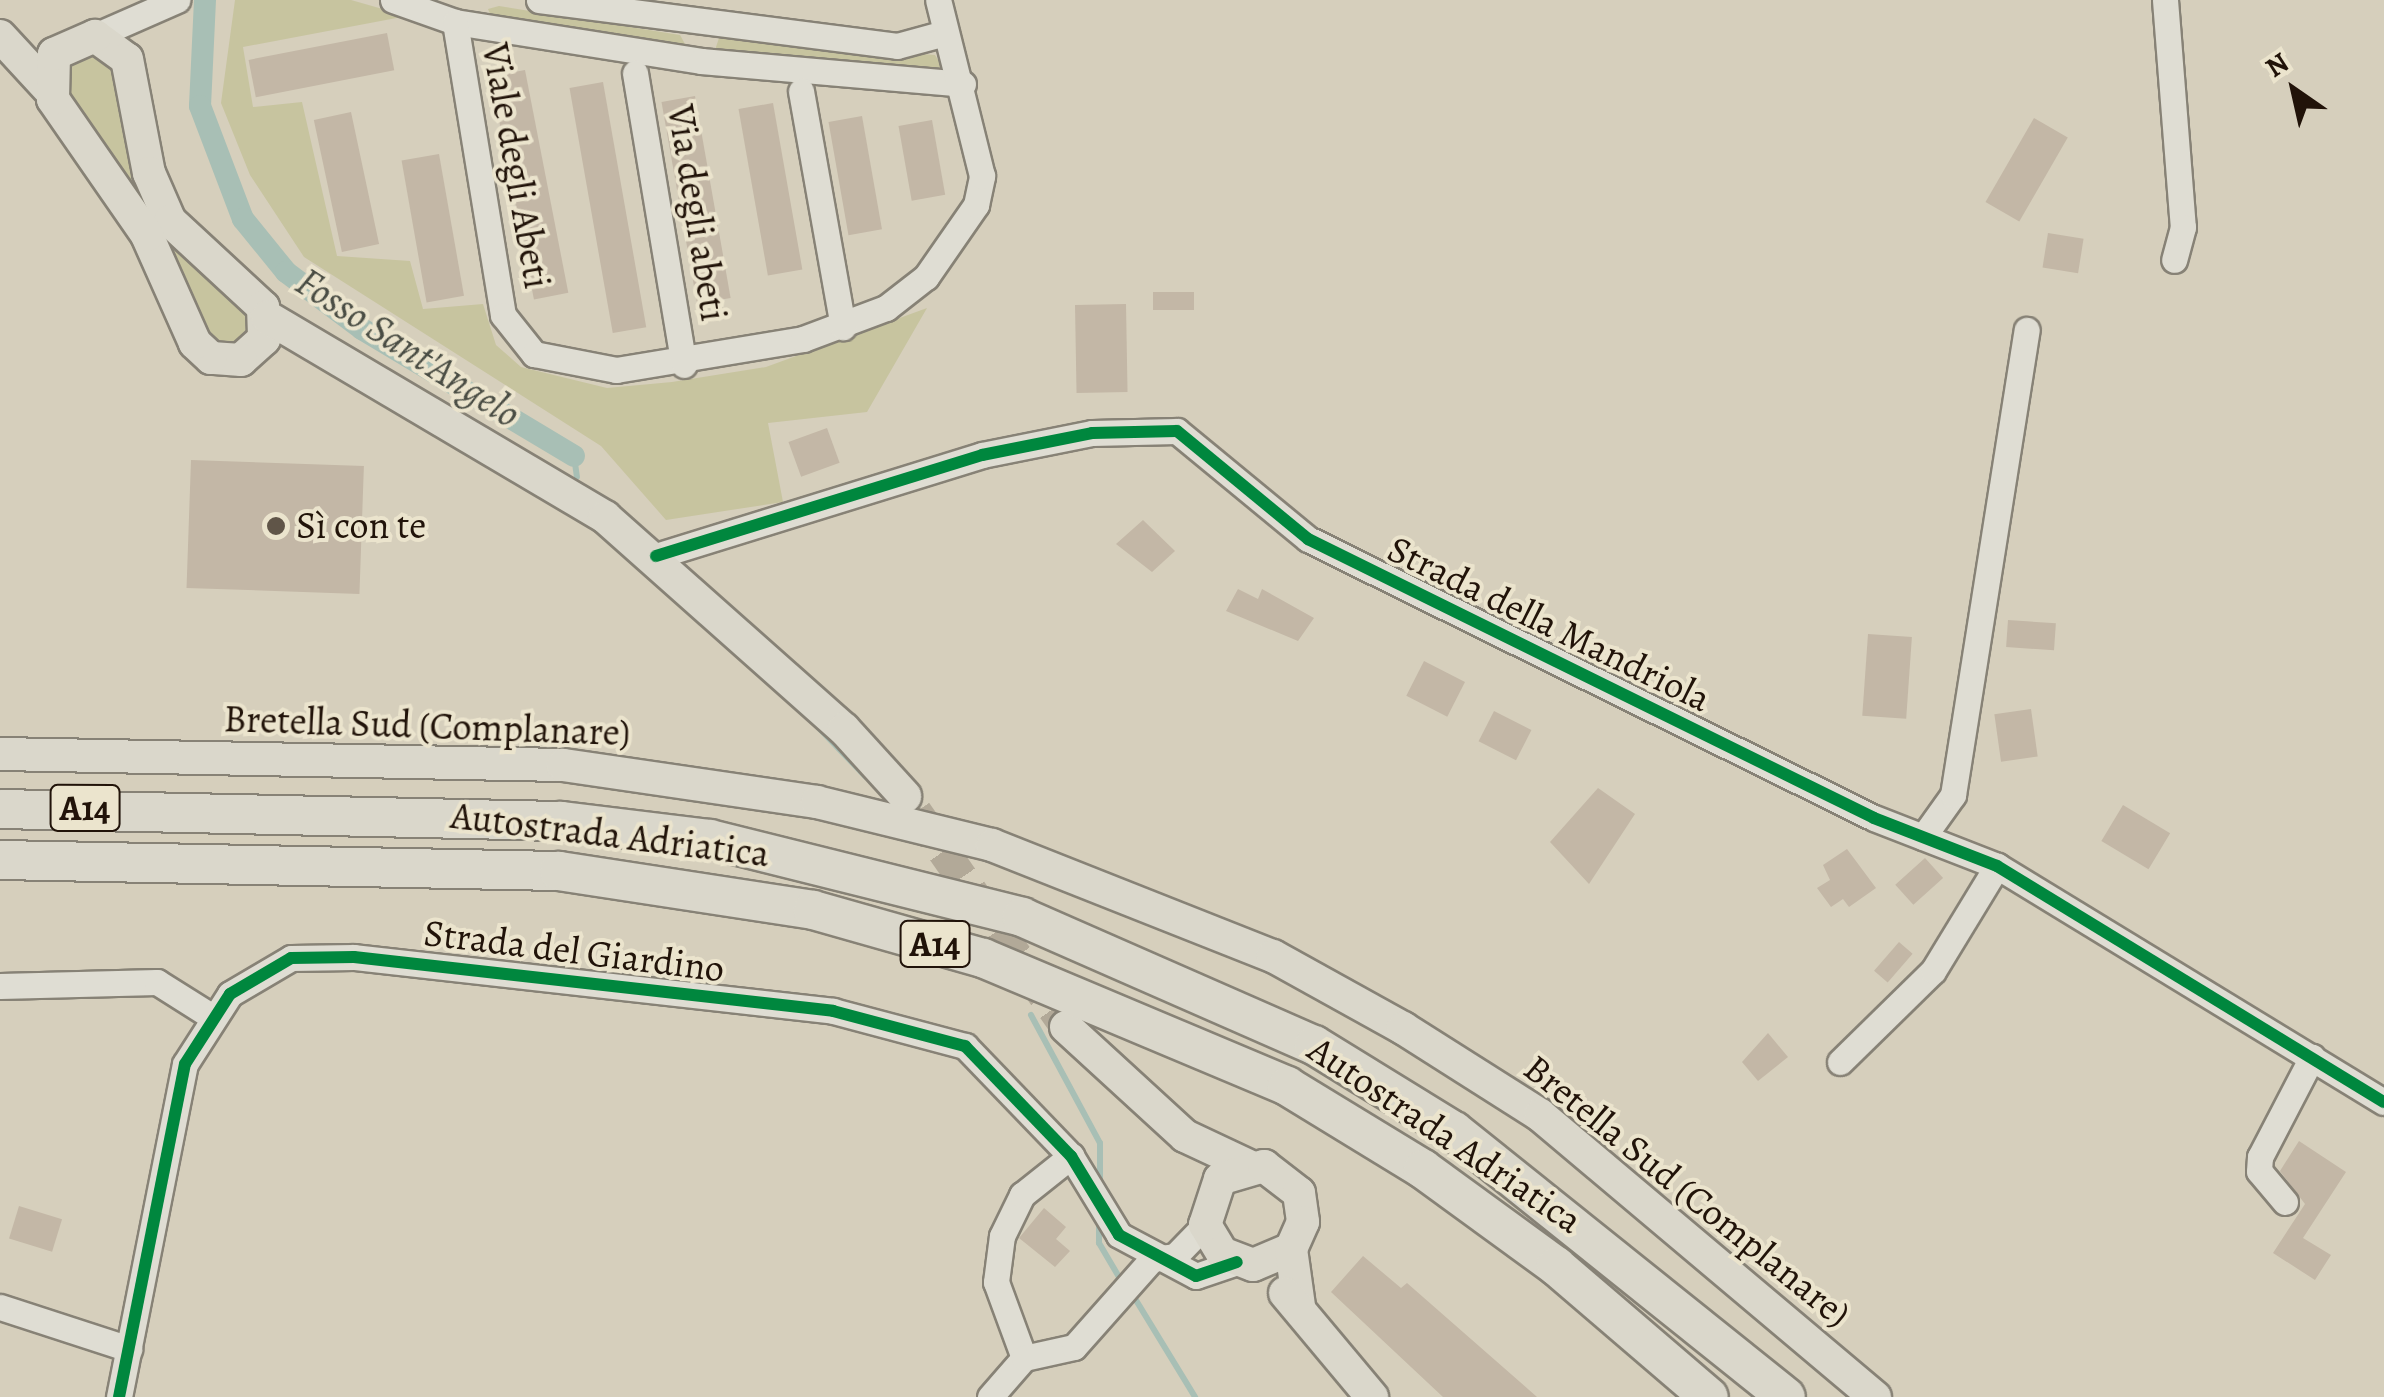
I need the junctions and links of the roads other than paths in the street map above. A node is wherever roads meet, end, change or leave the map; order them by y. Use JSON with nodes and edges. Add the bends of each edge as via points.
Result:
{"nodes":[{"id":1,"x":393,"y":0,"type":"edge"},
{"id":2,"x":473,"y":0,"type":"edge"},
{"id":3,"x":539,"y":0,"type":"edge"},
{"id":4,"x":938,"y":0,"type":"edge"},
{"id":5,"x":2164,"y":0,"type":"edge"},
{"id":6,"x":163,"y":7,"type":"edge"},
{"id":7,"x":452,"y":11,"type":"edge"},
{"id":8,"x":945,"y":33,"type":"junction"},
{"id":9,"x":95,"y":36,"type":"junction"},
{"id":10,"x":5,"y":42,"type":"edge"},
{"id":11,"x":62,"y":46,"type":"junction"},
{"id":12,"x":127,"y":59,"type":"junction"},
{"id":13,"x":635,"y":73,"type":"dead end"},
{"id":14,"x":963,"y":84,"type":"junction"},
{"id":15,"x":48,"y":88,"type":"junction"},
{"id":16,"x":802,"y":91,"type":"dead end"},
{"id":17,"x":2174,"y":260,"type":"dead end"},
{"id":18,"x":843,"y":327,"type":"junction"},
{"id":19,"x":2027,"y":330,"type":"dead end"},
{"id":20,"x":263,"y":333,"type":"junction"},
{"id":21,"x":684,"y":365,"type":"junction"},
{"id":22,"x":656,"y":556,"type":"junction"},
{"id":23,"x":0,"y":754,"type":"edge"},
{"id":24,"x":904,"y":796,"type":"tunnel mouth"},
{"id":25,"x":0,"y":810,"type":"edge"},
{"id":26,"x":1923,"y":837,"type":"junction"},
{"id":27,"x":0,"y":860,"type":"edge"},
{"id":28,"x":1997,"y":866,"type":"junction"},
{"id":29,"x":0,"y":986,"type":"edge"},
{"id":30,"x":211,"y":1016,"type":"junction"},
{"id":31,"x":1066,"y":1028,"type":"tunnel mouth"},
{"id":32,"x":2312,"y":1057,"type":"junction"},
{"id":33,"x":1840,"y":1062,"type":"dead end"},
{"id":34,"x":2384,"y":1102,"type":"edge"},
{"id":35,"x":1185,"y":1136,"type":"junction"},
{"id":36,"x":1071,"y":1156,"type":"junction"},
{"id":37,"x":1249,"y":1166,"type":"junction"},
{"id":38,"x":2285,"y":1202,"type":"dead end"},
{"id":39,"x":1208,"y":1208,"type":"junction"},
{"id":40,"x":1291,"y":1249,"type":"junction"},
{"id":41,"x":1152,"y":1259,"type":"junction"},
{"id":42,"x":1245,"y":1263,"type":"junction"},
{"id":43,"x":1299,"y":1306,"type":"junction"},
{"id":44,"x":0,"y":1307,"type":"edge"},
{"id":45,"x":129,"y":1349,"type":"junction"},
{"id":46,"x":1024,"y":1358,"type":"junction"},
{"id":47,"x":119,"y":1397,"type":"edge"},
{"id":48,"x":990,"y":1397,"type":"edge"},
{"id":49,"x":1372,"y":1397,"type":"edge"},
{"id":50,"x":1709,"y":1397,"type":"edge"},
{"id":51,"x":1786,"y":1397,"type":"edge"},
{"id":52,"x":1875,"y":1397,"type":"edge"}],
"edges":[{"from":1,"to":7,"type":"street"},
{"from":2,"to":7,"type":"street","via":[[470,15]]},
{"from":3,"to":8,"type":"street","via":[[897,46]]},
{"from":4,"to":8,"type":"street","name":"Viale degli Abeti"},
{"from":5,"to":17,"type":"street","via":[[2184,227]]},
{"from":6,"to":9,"type":"street"},
{"from":6,"to":12,"type":"street"},
{"from":7,"to":14,"type":"street","via":[[702,61]]},
{"from":7,"to":21,"type":"street","name":"Viale degli Abeti","via":[[499,296],[514,337],[562,365]]},
{"from":8,"to":14,"type":"street","name":"Viale degli Abeti"},
{"from":9,"to":11,"type":"main road"},
{"from":9,"to":12,"type":"main road"},
{"from":10,"to":11,"type":"main road"},
{"from":10,"to":15,"type":"main road"},
{"from":11,"to":15,"type":"main road"},
{"from":12,"to":20,"type":"main road","via":[[149,173],[170,220],[256,296]]},
{"from":13,"to":21,"type":"street","name":"Via degli abeti"},
{"from":14,"to":18,"type":"street","name":"Viale degli Abeti","via":[[982,176],[976,205],[918,285]]},
{"from":15,"to":20,"type":"main road","via":[[147,235],[202,352],[231,362]]},
{"from":16,"to":18,"type":"street"},
{"from":18,"to":21,"type":"street","name":"Viale degli Abeti"},
{"from":19,"to":26,"type":"street","via":[[1953,795]]},
{"from":20,"to":22,"type":"main road","via":[[310,343],[552,482]]},
{"from":22,"to":24,"type":"main road"},
{"from":22,"to":26,"type":"street","name":"Strada della Mandriola","via":[[982,456],[1092,433],[1176,431],[1308,538]]},
{"from":23,"to":52,"type":"main road","name":"Bretella Sud (Complanare)","via":[[563,765],[817,802],[992,845],[1273,956],[1418,1037],[1555,1127]]},
{"from":25,"to":51,"type":"highway","name":"Autostrada Adriatica","number":"A14","via":[[561,821],[710,839],[1022,917],[1314,1046],[1454,1131]]},
{"from":26,"to":28,"type":"street","name":"Strada della Mandriola"},
{"from":27,"to":50,"type":"highway","name":"Autostrada Adriatica","number":"A14","via":[[558,871],[813,910],[983,958],[1287,1086],[1541,1256]]},
{"from":28,"to":32,"type":"street","name":"Strada della Mandriola"},
{"from":28,"to":33,"type":"street","via":[[1933,971]]},
{"from":29,"to":30,"type":"street","via":[[157,982]]},
{"from":30,"to":36,"type":"street","name":"Strada del Giardino","via":[[257,970],[291,958],[354,956],[832,1011],[965,1046]]},
{"from":30,"to":45,"type":"street","name":"Strada del Giardino","via":[[184,1064]]},
{"from":31,"to":35,"type":"main road"},
{"from":32,"to":34,"type":"street","name":"Strada della Mandriola"},
{"from":32,"to":38,"type":"street","via":[[2260,1157],[2259,1171]]},
{"from":35,"to":37,"type":"main road"},
{"from":35,"to":39,"type":"main road"},
{"from":36,"to":41,"type":"street","name":"Strada del Giardino","via":[[1119,1235]]},
{"from":36,"to":46,"type":"street","via":[[1022,1196],[1002,1236],[996,1282]]},
{"from":37,"to":39,"type":"main road"},
{"from":37,"to":40,"type":"main road","via":[[1278,1172],[1299,1193],[1304,1222]]},
{"from":39,"to":41,"type":"street","via":[[1175,1256]]},
{"from":39,"to":42,"type":"main road"},
{"from":40,"to":42,"type":"main road"},
{"from":40,"to":43,"type":"main road"},
{"from":41,"to":42,"type":"street","name":"Strada del Giardino","via":[[1196,1276]]},
{"from":41,"to":46,"type":"street","via":[[1074,1346]]},
{"from":42,"to":43,"type":"main road"},
{"from":43,"to":49,"type":"main road"},
{"from":44,"to":45,"type":"street"},
{"from":45,"to":47,"type":"street","name":"Strada del Giardino"},
{"from":46,"to":48,"type":"street"}]}
